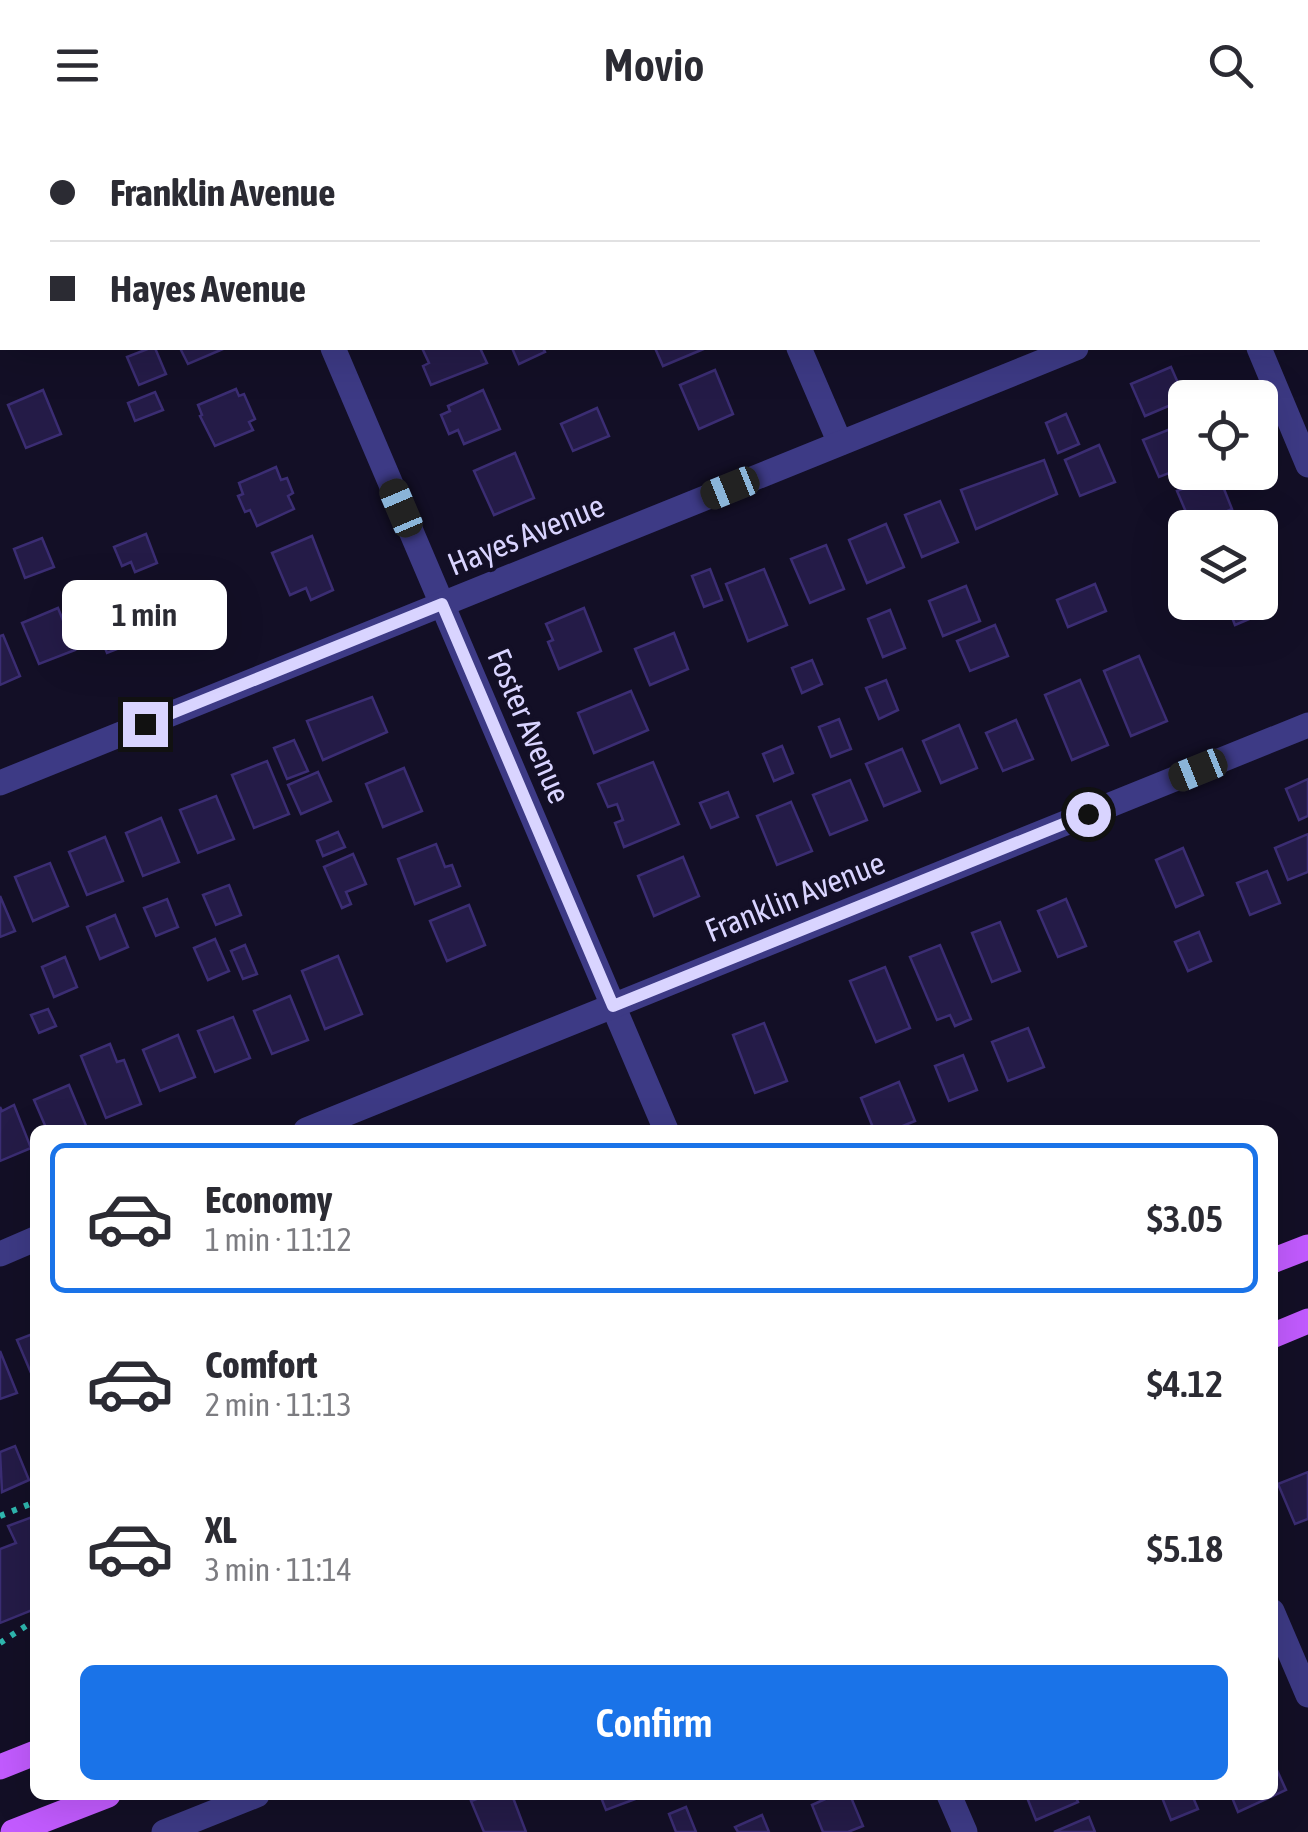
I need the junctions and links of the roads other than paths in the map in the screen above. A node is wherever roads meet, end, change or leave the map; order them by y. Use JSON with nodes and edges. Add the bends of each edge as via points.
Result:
{"nodes":[{"id":1,"x":334,"y":350,"type":"edge"},
{"id":2,"x":800,"y":350,"type":"edge"},
{"id":3,"x":1071,"y":350,"type":"edge"},
{"id":4,"x":1260,"y":350,"type":"edge"},
{"id":5,"x":840,"y":443,"type":"junction"},
{"id":6,"x":1308,"y":465,"type":"edge"},
{"id":7,"x":442,"y":604,"type":"junction"},
{"id":8,"x":1308,"y":725,"type":"edge"},
{"id":9,"x":0,"y":783,"type":"edge"},
{"id":10,"x":613,"y":1006,"type":"junction"},
{"id":11,"x":318,"y":1125,"type":"edge"},
{"id":12,"x":664,"y":1125,"type":"edge"},
{"id":13,"x":30,"y":1242,"type":"edge"},
{"id":14,"x":1308,"y":1247,"type":"edge"},
{"id":15,"x":0,"y":1254,"type":"edge"},
{"id":16,"x":1278,"y":1259,"type":"edge"},
{"id":17,"x":1308,"y":1322,"type":"edge"},
{"id":18,"x":1278,"y":1334,"type":"edge"},
{"id":19,"x":1278,"y":1625,"type":"edge"},
{"id":20,"x":1308,"y":1695,"type":"edge"},
{"id":21,"x":30,"y":1755,"type":"edge"},
{"id":22,"x":0,"y":1766,"type":"edge"},
{"id":23,"x":95,"y":1800,"type":"edge"},
{"id":24,"x":244,"y":1800,"type":"edge"},
{"id":25,"x":951,"y":1800,"type":"edge"},
{"id":26,"x":13,"y":1832,"type":"edge"},
{"id":27,"x":164,"y":1832,"type":"edge"},
{"id":28,"x":964,"y":1832,"type":"edge"}],
"edges":[{"from":1,"to":7,"type":"street","name":"Foster Avenue"},
{"from":2,"to":5,"type":"street"},
{"from":3,"to":5,"type":"street","name":"Hayes Avenue"},
{"from":4,"to":6,"type":"street"},
{"from":5,"to":7,"type":"street","name":"Hayes Avenue"},
{"from":7,"to":9,"type":"street","name":"Hayes Avenue"},
{"from":7,"to":10,"type":"street","name":"Foster Avenue"},
{"from":8,"to":10,"type":"street","name":"Franklin Avenue"},
{"from":10,"to":11,"type":"street","name":"Franklin Avenue"},
{"from":10,"to":12,"type":"street","name":"Foster Avenue"},
{"from":13,"to":15,"type":"street"},
{"from":14,"to":16,"type":"main road"},
{"from":17,"to":18,"type":"main road"},
{"from":19,"to":20,"type":"street"},
{"from":21,"to":22,"type":"main road"},
{"from":23,"to":26,"type":"main road"},
{"from":24,"to":27,"type":"street"},
{"from":25,"to":28,"type":"street"}]}
